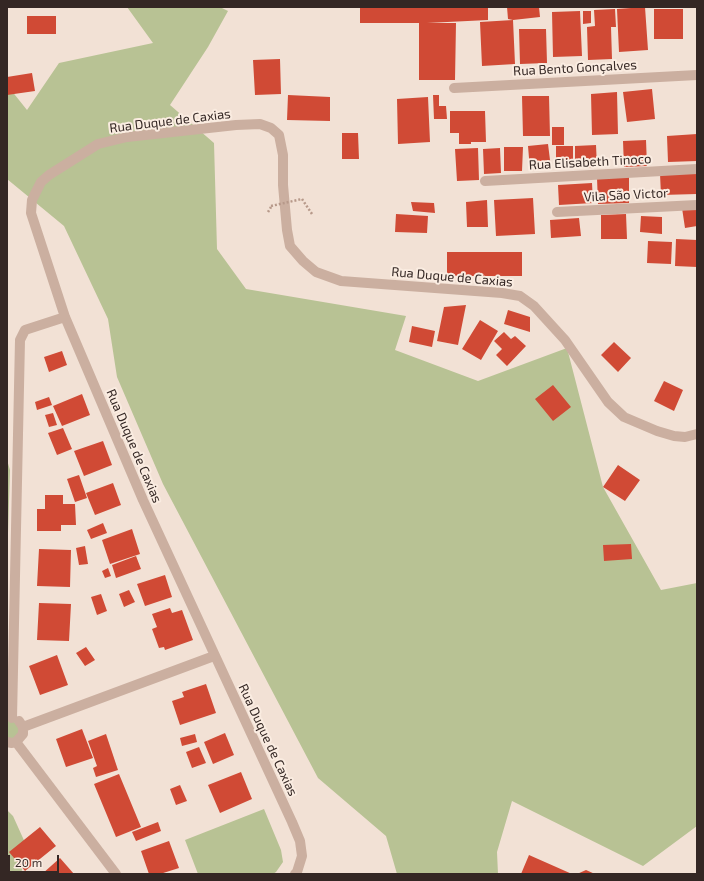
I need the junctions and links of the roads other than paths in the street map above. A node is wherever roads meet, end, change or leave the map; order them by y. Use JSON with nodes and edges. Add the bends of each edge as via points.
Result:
{"nodes":[{"id":1,"x":697,"y":74,"type":"edge"},
{"id":2,"x":454,"y":88,"type":"dead end"},
{"id":3,"x":697,"y":169,"type":"edge"},
{"id":4,"x":485,"y":181,"type":"dead end"},
{"id":5,"x":697,"y":205,"type":"edge"},
{"id":6,"x":557,"y":212,"type":"dead end"},
{"id":7,"x":64,"y":316,"type":"junction"},
{"id":8,"x":697,"y":434,"type":"edge"},
{"id":9,"x":214,"y":656,"type":"junction"},
{"id":10,"x":10,"y":718,"type":"edge"},
{"id":11,"x":23,"y":727,"type":"junction"},
{"id":12,"x":12,"y":742,"type":"edge"},
{"id":13,"x":116,"y":874,"type":"edge"},
{"id":14,"x":295,"y":874,"type":"edge"}],
"edges":[{"from":1,"to":2,"type":"street","name":"Rua Bento Gonçalves"},
{"from":3,"to":4,"type":"street","name":"Rua Elisabeth Tinoco"},
{"from":5,"to":6,"type":"street","name":"Vila São Victor"},
{"from":7,"to":8,"type":"street","name":"Rua Duque de Caxias","via":[[31,213],[32,200],[41,182],[49,174],[98,144],[160,133],[260,124],[271,128],[279,135],[283,155],[283,185],[290,246],[303,262],[316,272],[341,281],[520,296],[534,306],[565,340],[608,402],[624,417],[674,436]]},
{"from":7,"to":9,"type":"street","name":"Rua Duque de Caxias"},
{"from":7,"to":10,"type":"street","via":[[25,330],[20,340]]},
{"from":9,"to":11,"type":"street"},
{"from":9,"to":14,"type":"street","name":"Rua Duque de Caxias","via":[[300,841],[302,856]]},
{"from":10,"to":11,"type":"street","via":[[19,721]]},
{"from":11,"to":12,"type":"street","via":[[23,734]]},
{"from":12,"to":13,"type":"street"}]}
